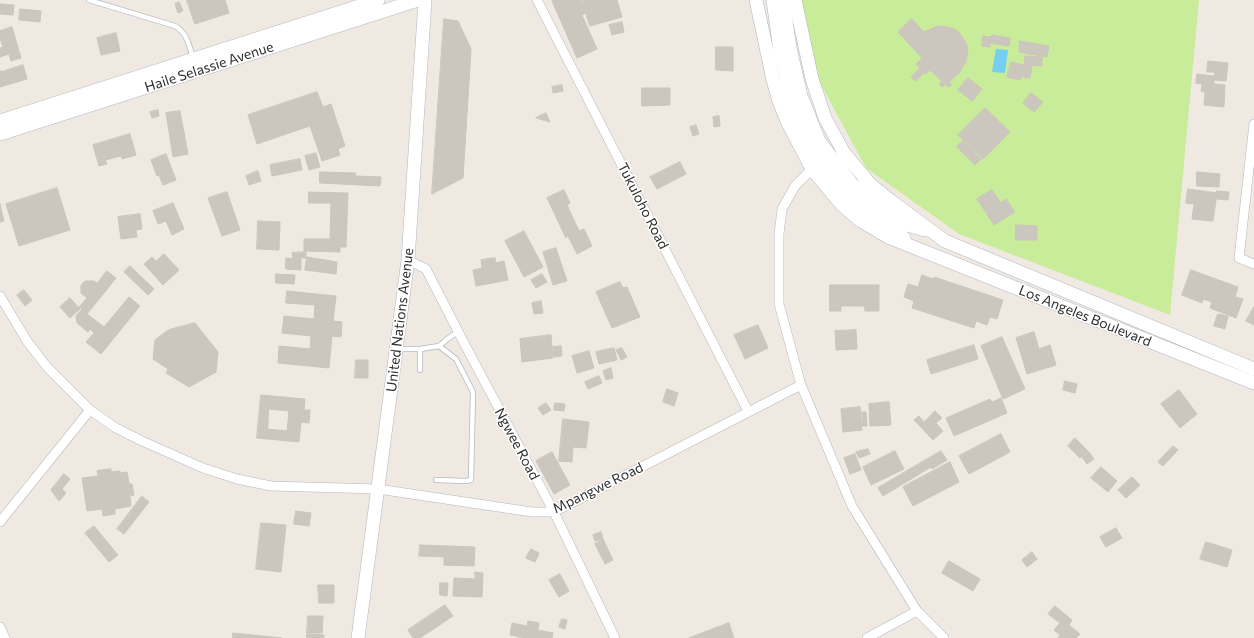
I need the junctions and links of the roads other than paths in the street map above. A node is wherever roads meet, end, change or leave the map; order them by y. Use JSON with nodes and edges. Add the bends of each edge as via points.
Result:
{"nodes":[{"id":1,"x":89,"y":0,"type":"edge"},
{"id":2,"x":378,"y":0,"type":"edge"},
{"id":3,"x":418,"y":0,"type":"edge"},
{"id":4,"x":425,"y":0,"type":"edge"},
{"id":5,"x":537,"y":0,"type":"edge"},
{"id":6,"x":756,"y":0,"type":"edge"},
{"id":7,"x":773,"y":0,"type":"edge"},
{"id":8,"x":783,"y":0,"type":"edge"},
{"id":9,"x":795,"y":0,"type":"edge"},
{"id":10,"x":195,"y":65,"type":"junction"},
{"id":11,"x":0,"y":121,"type":"edge"},
{"id":12,"x":1254,"y":124,"type":"edge"},
{"id":13,"x":0,"y":134,"type":"edge"},
{"id":14,"x":812,"y":169,"type":"junction"},
{"id":15,"x":930,"y":232,"type":"junction"},
{"id":16,"x":916,"y":248,"type":"junction"},
{"id":17,"x":408,"y":260,"type":"junction"},
{"id":18,"x":1254,"y":264,"type":"edge"},
{"id":19,"x":0,"y":296,"type":"edge"},
{"id":20,"x":458,"y":332,"type":"junction"},
{"id":21,"x":439,"y":346,"type":"junction"},
{"id":22,"x":396,"y":349,"type":"junction"},
{"id":23,"x":420,"y":349,"type":"junction"},
{"id":24,"x":1254,"y":369,"type":"edge"},
{"id":25,"x":420,"y":370,"type":"dead end"},
{"id":26,"x":1254,"y":383,"type":"edge"},
{"id":27,"x":801,"y":384,"type":"junction"},
{"id":28,"x":90,"y":410,"type":"junction"},
{"id":29,"x":748,"y":411,"type":"junction"},
{"id":30,"x":436,"y":480,"type":"dead end"},
{"id":31,"x":378,"y":489,"type":"junction"},
{"id":32,"x":554,"y":512,"type":"junction"},
{"id":33,"x":0,"y":522,"type":"edge"},
{"id":34,"x":917,"y":611,"type":"junction"},
{"id":35,"x":0,"y":627,"type":"edge"},
{"id":36,"x":5,"y":638,"type":"edge"},
{"id":37,"x":358,"y":638,"type":"edge"},
{"id":38,"x":614,"y":638,"type":"edge"},
{"id":39,"x":867,"y":638,"type":"edge"},
{"id":40,"x":944,"y":638,"type":"edge"}],
"edges":[{"from":1,"to":10,"type":"lane","via":[[180,29],[186,36]]},
{"from":2,"to":10,"type":"main road","name":"Haile Selassie Avenue"},
{"from":3,"to":10,"type":"main road","name":"Haile Selassie Avenue"},
{"from":4,"to":17,"type":"main road","name":"United Nations Avenue"},
{"from":5,"to":29,"type":"street","name":"Tukuloho Road"},
{"from":6,"to":14,"type":"main road","name":"Los Angeles Boulevard","via":[[779,101]]},
{"from":7,"to":16,"type":"main road","name":"Los Angeles Boulevard","via":[[780,51],[791,100],[810,147],[845,191],[876,219]]},
{"from":8,"to":15,"type":"main road","name":"Los Angeles Boulevard","via":[[801,96],[819,141],[852,184],[882,210],[907,225]]},
{"from":9,"to":15,"type":"main road","name":"Los Angeles Boulevard","via":[[812,78],[825,118],[844,153],[870,184]]},
{"from":10,"to":11,"type":"main road","name":"Haile Selassie Avenue"},
{"from":10,"to":13,"type":"main road","name":"Haile Selassie Avenue"},
{"from":12,"to":18,"type":"street","via":[[1239,258]]},
{"from":14,"to":16,"type":"main road","name":"Los Angeles Boulevard","via":[[842,205],[861,221],[888,237]]},
{"from":14,"to":27,"type":"street","via":[[795,186],[782,209],[779,234],[779,304]]},
{"from":15,"to":24,"type":"main road","name":"Los Angeles Boulevard","via":[[945,241]]},
{"from":16,"to":26,"type":"main road","name":"Los Angeles Boulevard"},
{"from":17,"to":20,"type":"street","name":"Ngwee Road","via":[[426,269]]},
{"from":17,"to":22,"type":"main road","name":"United Nations Avenue"},
{"from":19,"to":28,"type":"street","name":"Mpangwe Road","via":[[26,341],[47,367]]},
{"from":20,"to":21,"type":"lane"},
{"from":20,"to":32,"type":"street","name":"Ngwee Road"},
{"from":21,"to":23,"type":"lane"},
{"from":21,"to":30,"type":"lane","via":[[456,359],[473,392],[471,480]]},
{"from":22,"to":23,"type":"lane"},
{"from":22,"to":31,"type":"main road","name":"United Nations Avenue"},
{"from":23,"to":25,"type":"lane"},
{"from":27,"to":29,"type":"street","name":"Mpangwe Road"},
{"from":27,"to":34,"type":"street","via":[[852,506]]},
{"from":28,"to":31,"type":"street","name":"Mpangwe Road","via":[[116,428],[142,441],[203,468],[237,479],[271,486]]},
{"from":28,"to":33,"type":"street"},
{"from":29,"to":32,"type":"street","name":"Mpangwe Road"},
{"from":31,"to":32,"type":"street","name":"Mpangwe Road","via":[[532,512]]},
{"from":31,"to":37,"type":"main road","name":"United Nations Avenue"},
{"from":32,"to":38,"type":"street","name":"Ngwee Road"},
{"from":34,"to":39,"type":"street"},
{"from":34,"to":40,"type":"street"},
{"from":35,"to":36,"type":"street"}]}
